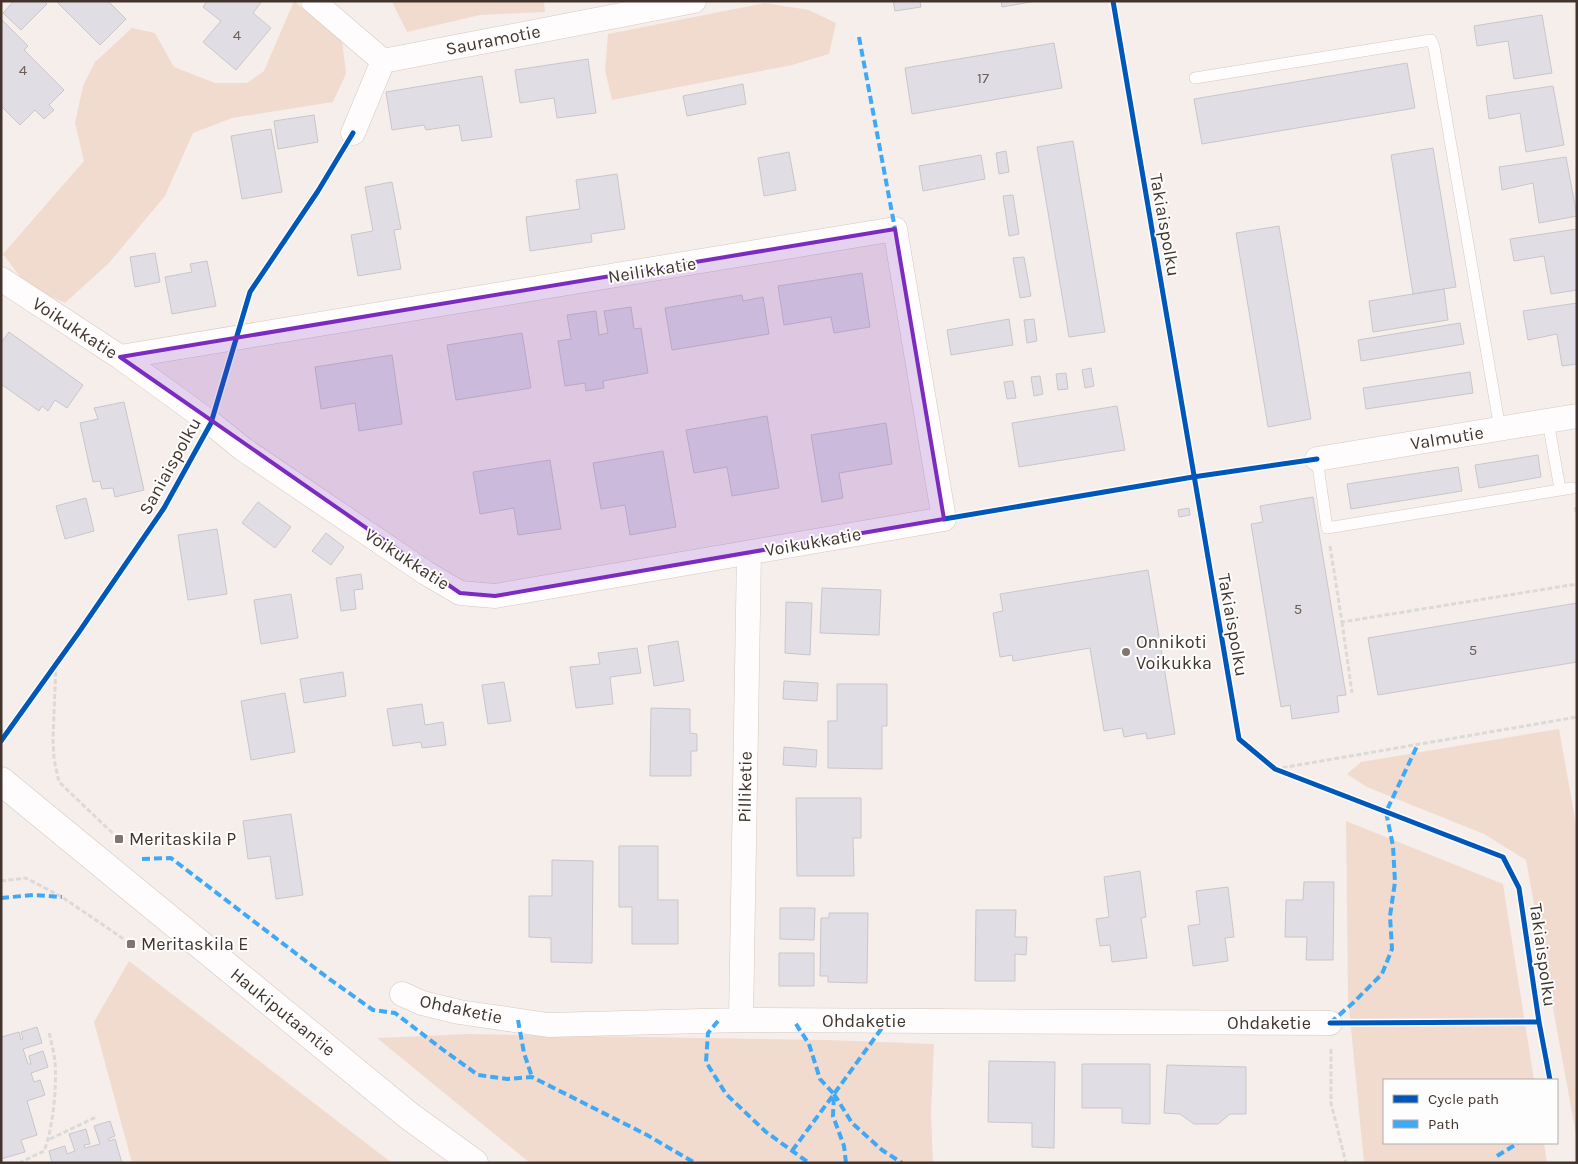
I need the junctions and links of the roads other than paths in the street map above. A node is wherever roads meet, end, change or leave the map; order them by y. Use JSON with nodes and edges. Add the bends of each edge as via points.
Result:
{"nodes":[{"id":1,"x":313,"y":1,"type":"edge"},
{"id":2,"x":694,"y":1,"type":"edge"},
{"id":3,"x":383,"y":61,"type":"junction"},
{"id":4,"x":1195,"y":78,"type":"dead end"},
{"id":5,"x":353,"y":132,"type":"dead end"},
{"id":6,"x":1,"y":279,"type":"edge"},
{"id":7,"x":120,"y":357,"type":"junction"},
{"id":8,"x":1577,"y":416,"type":"edge"},
{"id":9,"x":1548,"y":421,"type":"junction"},
{"id":10,"x":1500,"y":429,"type":"junction"},
{"id":11,"x":1317,"y":459,"type":"joint"},
{"id":12,"x":1572,"y":488,"type":"dead end"},
{"id":13,"x":1560,"y":490,"type":"junction"},
{"id":14,"x":944,"y":519,"type":"joint"},
{"id":15,"x":749,"y":553,"type":"junction"},
{"id":16,"x":1,"y":780,"type":"edge"},
{"id":17,"x":402,"y":994,"type":"dead end"},
{"id":18,"x":741,"y":1020,"type":"junction"},
{"id":19,"x":1330,"y":1023,"type":"road end"},
{"id":20,"x":474,"y":1163,"type":"edge"}],
"edges":[{"from":1,"to":3,"type":"street"},
{"from":2,"to":3,"type":"street","name":"Sauramotie"},
{"from":3,"to":5,"type":"street"},
{"from":4,"to":10,"type":"lane","via":[[1431,40]]},
{"from":6,"to":7,"type":"street","name":"Voikukkatie"},
{"from":7,"to":14,"type":"street","name":"Neilikkatie","via":[[895,229]]},
{"from":7,"to":15,"type":"street","name":"Voikukkatie","via":[[243,449],[426,573],[460,592],[495,596]]},
{"from":8,"to":9,"type":"street","name":"Valmutie"},
{"from":9,"to":10,"type":"street","name":"Valmutie"},
{"from":9,"to":13,"type":"lane"},
{"from":10,"to":11,"type":"street","name":"Valmutie"},
{"from":11,"to":13,"type":"lane","via":[[1327,528]]},
{"from":12,"to":13,"type":"lane"},
{"from":14,"to":15,"type":"street","name":"Voikukkatie"},
{"from":15,"to":18,"type":"street","name":"Pilliketie"},
{"from":16,"to":20,"type":"main road","name":"Haukiputaantie","via":[[400,1108]]},
{"from":17,"to":18,"type":"street","name":"Ohdaketie","via":[[422,1004],[458,1012],[548,1025]]},
{"from":18,"to":19,"type":"street","name":"Ohdaketie"}]}
